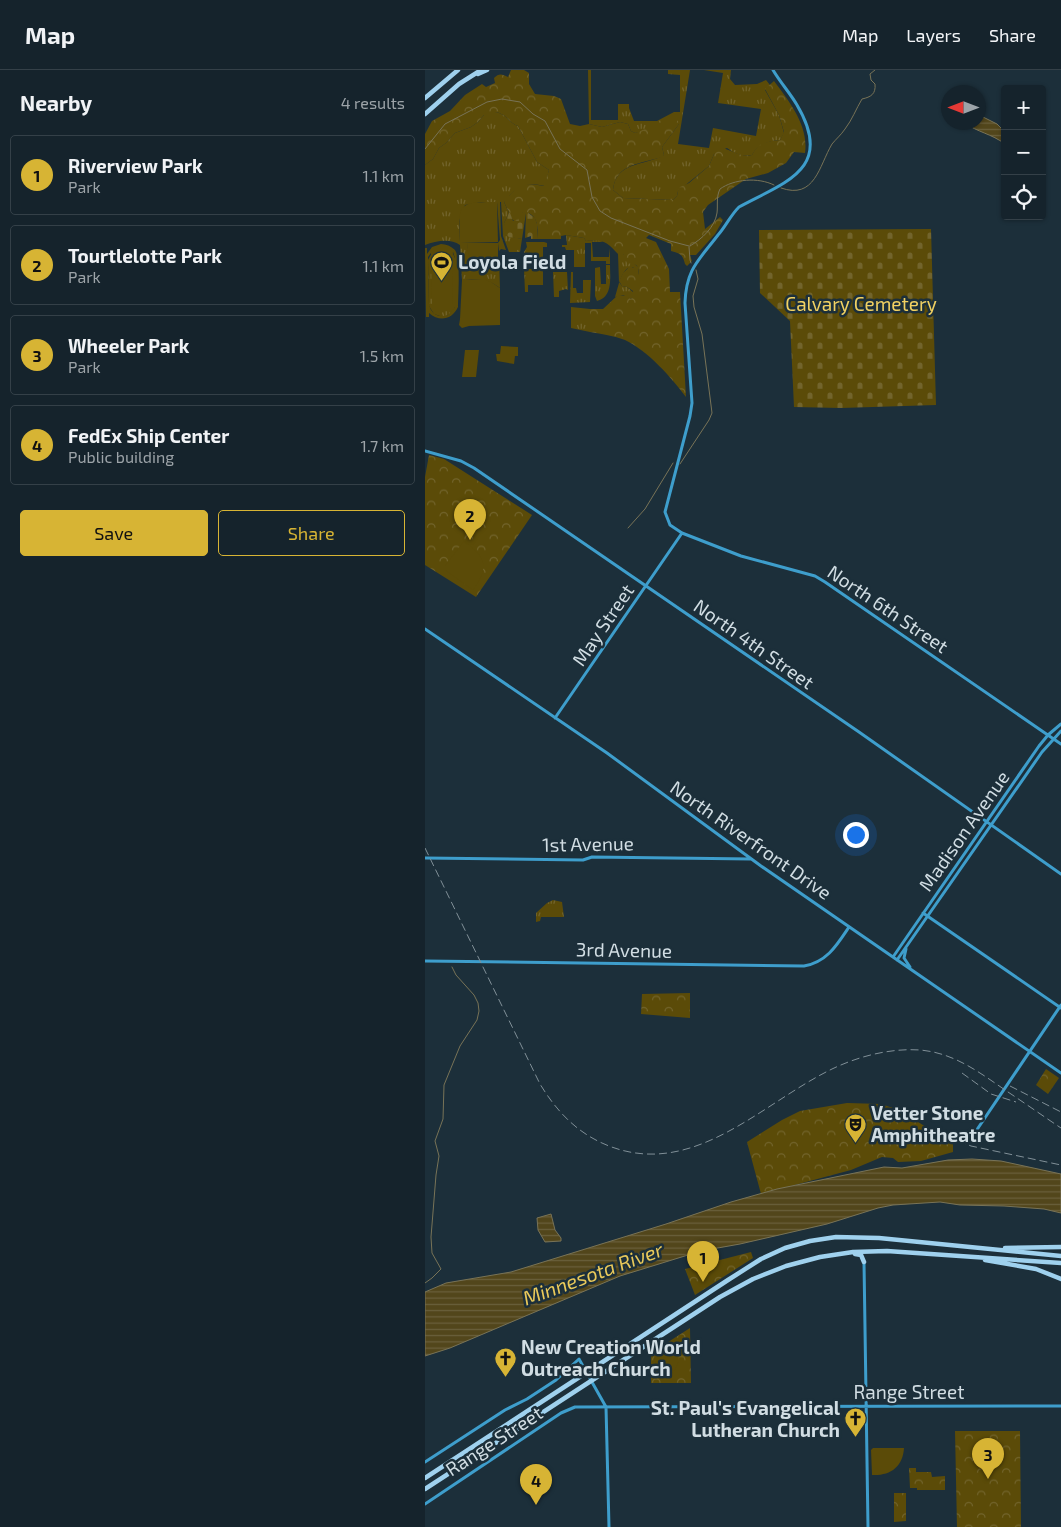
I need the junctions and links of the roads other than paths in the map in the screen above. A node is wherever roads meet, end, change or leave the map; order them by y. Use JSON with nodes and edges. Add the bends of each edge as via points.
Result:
{"nodes":[{"id":1,"x":458,"y":70,"type":"edge"},
{"id":2,"x":481,"y":70,"type":"edge"},
{"id":3,"x":487,"y":70,"type":"edge"},
{"id":4,"x":773,"y":70,"type":"edge"},
{"id":5,"x":472,"y":76,"type":"junction"},
{"id":6,"x":425,"y":98,"type":"edge"},
{"id":7,"x":425,"y":114,"type":"edge"},
{"id":8,"x":425,"y":451,"type":"edge"},
{"id":9,"x":682,"y":533,"type":"junction"},
{"id":10,"x":646,"y":586,"type":"junction"},
{"id":11,"x":425,"y":629,"type":"edge"},
{"id":12,"x":555,"y":718,"type":"junction"},
{"id":13,"x":1061,"y":724,"type":"edge"},
{"id":14,"x":1061,"y":731,"type":"edge"},
{"id":15,"x":1048,"y":736,"type":"junction"},
{"id":16,"x":1053,"y":738,"type":"junction"},
{"id":17,"x":1061,"y":744,"type":"edge"},
{"id":18,"x":986,"y":822,"type":"junction"},
{"id":19,"x":991,"y":825,"type":"junction"},
{"id":20,"x":425,"y":858,"type":"edge"},
{"id":21,"x":752,"y":859,"type":"junction"},
{"id":22,"x":1061,"y":874,"type":"edge"},
{"id":23,"x":923,"y":913,"type":"junction"},
{"id":24,"x":928,"y":916,"type":"junction"},
{"id":25,"x":849,"y":927,"type":"junction"},
{"id":26,"x":908,"y":944,"type":"junction"},
{"id":27,"x":893,"y":956,"type":"junction"},
{"id":28,"x":897,"y":960,"type":"junction"},
{"id":29,"x":425,"y":961,"type":"edge"},
{"id":30,"x":912,"y":970,"type":"junction"},
{"id":31,"x":1060,"y":1007,"type":"edge"},
{"id":32,"x":1029,"y":1051,"type":"junction"},
{"id":33,"x":1061,"y":1073,"type":"edge"},
{"id":34,"x":969,"y":1138,"type":"dead end"},
{"id":35,"x":978,"y":1247,"type":"junction"},
{"id":36,"x":1061,"y":1247,"type":"edge"},
{"id":37,"x":877,"y":1250,"type":"junction"},
{"id":38,"x":831,"y":1255,"type":"junction"},
{"id":39,"x":959,"y":1256,"type":"junction"},
{"id":40,"x":1061,"y":1256,"type":"edge"},
{"id":41,"x":864,"y":1262,"type":"junction"},
{"id":42,"x":1061,"y":1263,"type":"edge"},
{"id":43,"x":1061,"y":1279,"type":"edge"},
{"id":44,"x":587,"y":1371,"type":"junction"},
{"id":45,"x":593,"y":1381,"type":"junction"},
{"id":46,"x":866,"y":1406,"type":"junction"},
{"id":47,"x":1061,"y":1406,"type":"edge"},
{"id":48,"x":606,"y":1407,"type":"junction"},
{"id":49,"x":425,"y":1462,"type":"edge"},
{"id":50,"x":425,"y":1478,"type":"edge"},
{"id":51,"x":425,"y":1489,"type":"edge"},
{"id":52,"x":425,"y":1504,"type":"edge"},
{"id":53,"x":609,"y":1527,"type":"edge"},
{"id":54,"x":868,"y":1527,"type":"edge"}],
"edges":[{"from":1,"to":6,"type":"highway"},
{"from":2,"to":5,"type":"highway"},
{"from":3,"to":5,"type":"highway"},
{"from":4,"to":9,"type":"street","via":[[805,120],[810,149],[806,164],[798,174],[732,214],[688,280],[685,303],[692,403],[665,512],[670,525]]},
{"from":5,"to":7,"type":"highway"},
{"from":8,"to":10,"type":"street","name":"North 4th Street","via":[[474,468]]},
{"from":9,"to":10,"type":"street","name":"May Street"},
{"from":9,"to":15,"type":"street","name":"North 6th Street","via":[[741,556],[815,576]]},
{"from":10,"to":12,"type":"street","name":"May Street"},
{"from":10,"to":18,"type":"street","name":"North 4th Street"},
{"from":11,"to":12,"type":"street","name":"North Riverfront Drive"},
{"from":12,"to":21,"type":"street","name":"North Riverfront Drive"},
{"from":13,"to":15,"type":"street","name":"Madison Avenue"},
{"from":14,"to":16,"type":"street","name":"Madison Avenue"},
{"from":15,"to":16,"type":"street","name":"North 6th Street"},
{"from":15,"to":18,"type":"street","name":"Madison Avenue"},
{"from":16,"to":17,"type":"street","name":"North 6th Street"},
{"from":16,"to":19,"type":"street","name":"Madison Avenue"},
{"from":18,"to":19,"type":"street","name":"North 4th Street"},
{"from":18,"to":23,"type":"street","name":"Madison Avenue"},
{"from":19,"to":22,"type":"street","name":"North 4th Street"},
{"from":19,"to":24,"type":"street","name":"Madison Avenue"},
{"from":20,"to":21,"type":"street","name":"1st Avenue"},
{"from":21,"to":25,"type":"street","name":"North Riverfront Drive"},
{"from":23,"to":24,"type":"street"},
{"from":23,"to":27,"type":"street","name":"Madison Avenue"},
{"from":24,"to":26,"type":"street","name":"Madison Avenue"},
{"from":24,"to":31,"type":"street"},
{"from":25,"to":27,"type":"street","name":"North Riverfront Drive"},
{"from":25,"to":29,"type":"street","name":"3rd Avenue","via":[[830,954],[809,965],[798,966]]},
{"from":26,"to":28,"type":"street","name":"Madison Avenue"},
{"from":26,"to":30,"type":"street","via":[[904,958]]},
{"from":27,"to":28,"type":"street","name":"North Riverfront Drive"},
{"from":28,"to":30,"type":"street","name":"North Riverfront Drive"},
{"from":30,"to":32,"type":"street","name":"North Riverfront Drive"},
{"from":31,"to":32,"type":"street"},
{"from":32,"to":33,"type":"street","name":"North Riverfront Drive"},
{"from":32,"to":34,"type":"street"},
{"from":35,"to":36,"type":"highway"},
{"from":35,"to":40,"type":"highway"},
{"from":35,"to":44,"type":"highway","via":[[849,1236],[810,1240],[761,1259]]},
{"from":37,"to":38,"type":"highway"},
{"from":37,"to":39,"type":"highway"},
{"from":37,"to":41,"type":"highway","via":[[867,1254]]},
{"from":38,"to":41,"type":"highway","via":[[859,1254]]},
{"from":38,"to":45,"type":"highway","via":[[786,1266],[743,1284]]},
{"from":39,"to":42,"type":"highway"},
{"from":39,"to":43,"type":"highway","via":[[1036,1269]]},
{"from":41,"to":46,"type":"street"},
{"from":44,"to":45,"type":"street"},
{"from":44,"to":49,"type":"street","via":[[579,1359],[527,1399]]},
{"from":44,"to":50,"type":"highway"},
{"from":45,"to":48,"type":"street"},
{"from":45,"to":51,"type":"highway"},
{"from":46,"to":47,"type":"street","name":"Range Street"},
{"from":46,"to":48,"type":"street","name":"Range Street"},
{"from":46,"to":54,"type":"street"},
{"from":48,"to":52,"type":"street","name":"Range Street","via":[[567,1410]]},
{"from":48,"to":53,"type":"street"}]}
